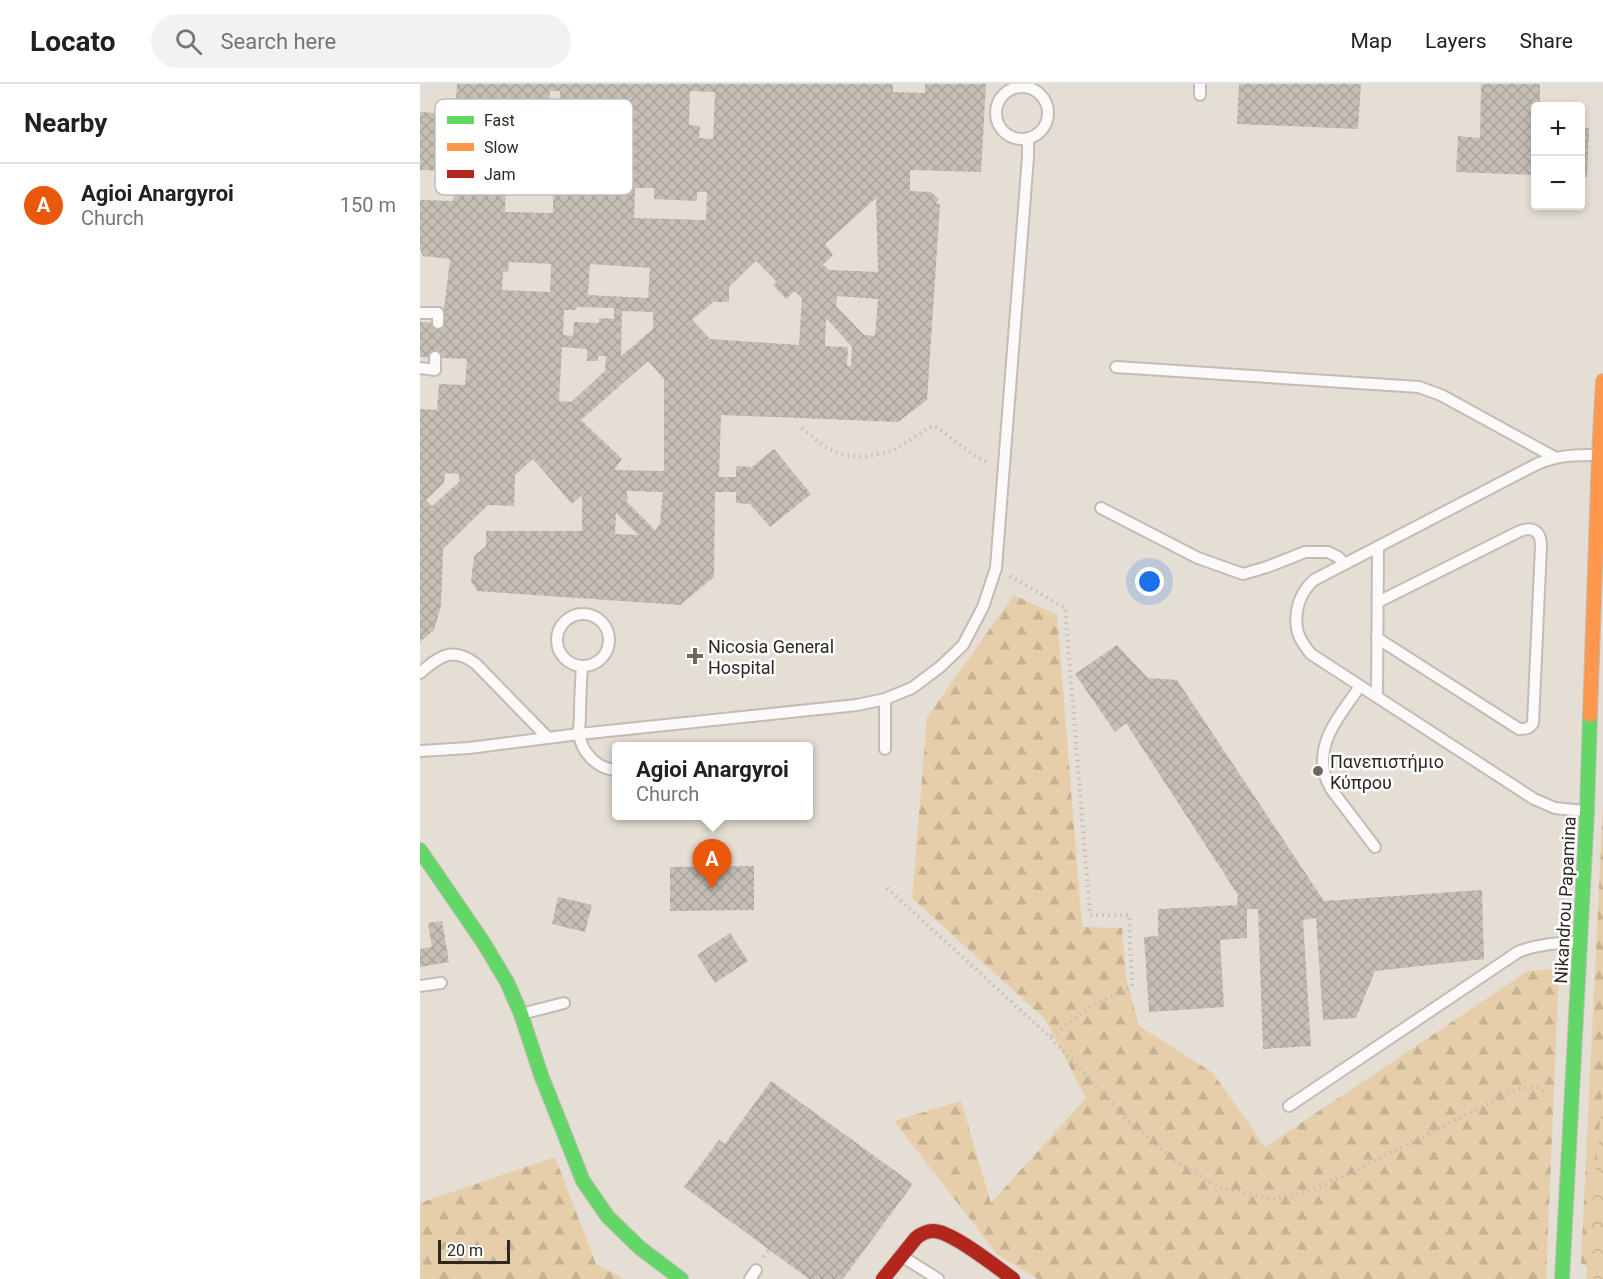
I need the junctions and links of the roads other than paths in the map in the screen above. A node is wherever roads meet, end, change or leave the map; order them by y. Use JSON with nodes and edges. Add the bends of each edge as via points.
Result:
{"nodes":[{"id":1,"x":1024,"y":85,"type":"edge"},
{"id":2,"x":1028,"y":139,"type":"junction"},
{"id":3,"x":420,"y":313,"type":"edge"},
{"id":4,"x":438,"y":323,"type":"dead end"},
{"id":5,"x":435,"y":357,"type":"dead end"},
{"id":6,"x":1116,"y":367,"type":"dead end"},
{"id":7,"x":420,"y":368,"type":"edge"},
{"id":8,"x":1603,"y":381,"type":"edge"},
{"id":9,"x":1599,"y":455,"type":"junction"},
{"id":10,"x":1554,"y":457,"type":"junction"},
{"id":11,"x":1101,"y":508,"type":"dead end"},
{"id":12,"x":1378,"y":547,"type":"junction"},
{"id":13,"x":1345,"y":564,"type":"junction"},
{"id":14,"x":1378,"y":602,"type":"junction"},
{"id":15,"x":1377,"y":638,"type":"junction"},
{"id":16,"x":582,"y":666,"type":"junction"},
{"id":17,"x":420,"y":673,"type":"edge"},
{"id":18,"x":1360,"y":686,"type":"junction"},
{"id":19,"x":1377,"y":697,"type":"junction"},
{"id":20,"x":885,"y":699,"type":"junction"},
{"id":21,"x":579,"y":735,"type":"junction"},
{"id":22,"x":548,"y":738,"type":"junction"},
{"id":23,"x":885,"y":749,"type":"dead end"},
{"id":24,"x":420,"y":751,"type":"edge"},
{"id":25,"x":612,"y":770,"type":"edge"},
{"id":26,"x":1587,"y":811,"type":"junction"},
{"id":27,"x":1375,"y":847,"type":"dead end"},
{"id":28,"x":420,"y":850,"type":"edge"},
{"id":29,"x":1581,"y":942,"type":"junction"},
{"id":30,"x":441,"y":982,"type":"dead end"},
{"id":31,"x":420,"y":986,"type":"edge"},
{"id":32,"x":564,"y":1003,"type":"dead end"},
{"id":33,"x":521,"y":1014,"type":"junction"},
{"id":34,"x":1289,"y":1106,"type":"dead end"},
{"id":35,"x":901,"y":1256,"type":"junction"},
{"id":36,"x":681,"y":1279,"type":"edge"},
{"id":37,"x":883,"y":1279,"type":"edge"},
{"id":38,"x":938,"y":1279,"type":"edge"},
{"id":39,"x":1013,"y":1279,"type":"edge"},
{"id":40,"x":1562,"y":1279,"type":"edge"}],
"edges":[{"from":1,"to":2,"type":"lane","via":[[1039,92],[1049,115],[1043,130]]},
{"from":1,"to":2,"type":"lane","via":[[1014,87],[1000,98],[996,115],[1003,132],[1019,140]]},
{"from":2,"to":20,"type":"lane","via":[[996,568],[983,607],[963,645],[912,688]]},
{"from":3,"to":4,"type":"lane","via":[[438,313]]},
{"from":5,"to":7,"type":"lane","via":[[435,370]]},
{"from":6,"to":10,"type":"lane","via":[[1419,387],[1441,395]]},
{"from":8,"to":9,"type":"street","name":"Nikandrou Papamina"},
{"from":9,"to":10,"type":"lane"},
{"from":9,"to":26,"type":"street","name":"Nikandrou Papamina"},
{"from":10,"to":12,"type":"lane"},
{"from":11,"to":13,"type":"lane","via":[[1198,558],[1243,573],[1305,552],[1328,552]]},
{"from":12,"to":13,"type":"lane"},
{"from":12,"to":14,"type":"lane"},
{"from":13,"to":18,"type":"lane","via":[[1308,586],[1300,600],[1297,626],[1311,654]]},
{"from":14,"to":15,"type":"lane"},
{"from":14,"to":15,"type":"lane","via":[[1520,531],[1536,530],[1541,546],[1531,727],[1519,729]]},
{"from":15,"to":19,"type":"lane"},
{"from":16,"to":16,"type":"lane","via":[[560,654],[556,638],[563,622],[587,614],[602,622],[609,638],[604,655]]},
{"from":16,"to":21,"type":"lane"},
{"from":17,"to":22,"type":"lane","via":[[441,657],[467,657]]},
{"from":18,"to":19,"type":"lane"},
{"from":18,"to":27,"type":"lane","via":[[1324,744],[1323,768],[1331,789]]},
{"from":19,"to":26,"type":"lane","via":[[1534,799],[1555,808]]},
{"from":20,"to":21,"type":"lane"},
{"from":20,"to":23,"type":"lane"},
{"from":21,"to":22,"type":"lane"},
{"from":21,"to":25,"type":"lane","via":[[594,761]]},
{"from":22,"to":24,"type":"lane"},
{"from":26,"to":29,"type":"street","name":"Nikandrou Papamina"},
{"from":28,"to":33,"type":"street","via":[[483,942]]},
{"from":29,"to":34,"type":"lane","via":[[1550,943],[1518,952]]},
{"from":29,"to":40,"type":"street","name":"Nikandrou Papamina"},
{"from":30,"to":31,"type":"lane"},
{"from":32,"to":33,"type":"lane"},
{"from":33,"to":36,"type":"street","via":[[583,1181],[608,1217]]},
{"from":35,"to":37,"type":"street"},
{"from":35,"to":38,"type":"lane"},
{"from":35,"to":39,"type":"street","via":[[923,1233],[941,1232]]}]}
